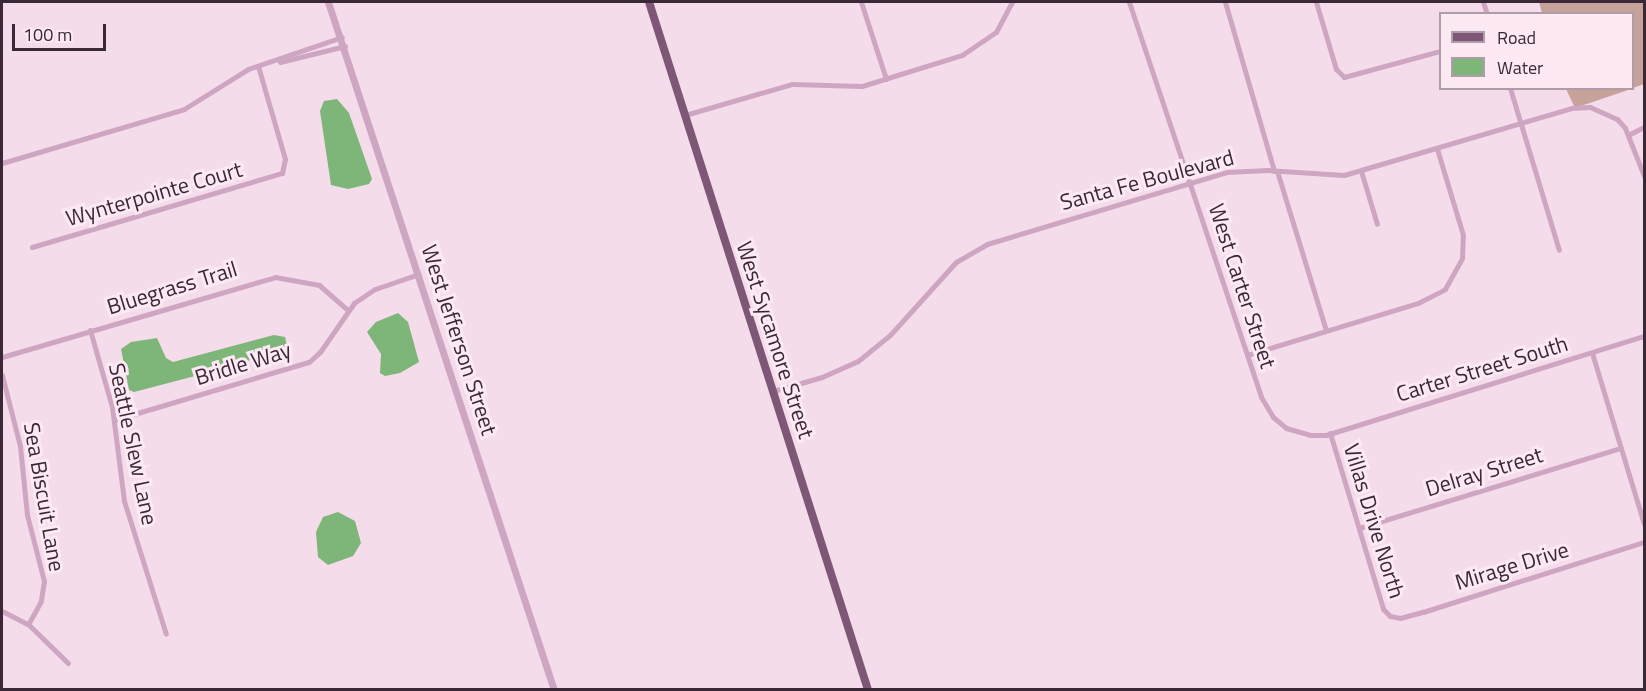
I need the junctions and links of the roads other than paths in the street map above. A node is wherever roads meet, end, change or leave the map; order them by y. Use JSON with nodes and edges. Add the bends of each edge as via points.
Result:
{"nodes":[{"id":1,"x":328,"y":2,"type":"edge"},
{"id":2,"x":649,"y":2,"type":"edge"},
{"id":3,"x":861,"y":2,"type":"edge"},
{"id":4,"x":1012,"y":2,"type":"edge"},
{"id":5,"x":1129,"y":2,"type":"edge"},
{"id":6,"x":1225,"y":2,"type":"edge"},
{"id":7,"x":1316,"y":2,"type":"edge"},
{"id":8,"x":342,"y":37,"type":"junction"},
{"id":9,"x":345,"y":46,"type":"junction"},
{"id":10,"x":1439,"y":51,"type":"edge"},
{"id":11,"x":278,"y":62,"type":"junction"},
{"id":12,"x":258,"y":66,"type":"junction"},
{"id":13,"x":886,"y":79,"type":"junction"},
{"id":14,"x":1511,"y":90,"type":"edge"},
{"id":15,"x":685,"y":115,"type":"junction"},
{"id":16,"x":1520,"y":123,"type":"junction"},
{"id":17,"x":1644,"y":127,"type":"edge"},
{"id":18,"x":1630,"y":134,"type":"junction"},
{"id":19,"x":1437,"y":148,"type":"junction"},
{"id":20,"x":2,"y":163,"type":"edge"},
{"id":21,"x":1276,"y":171,"type":"junction"},
{"id":22,"x":1360,"y":171,"type":"junction"},
{"id":23,"x":1644,"y":177,"type":"edge"},
{"id":24,"x":1190,"y":182,"type":"junction"},
{"id":25,"x":1377,"y":224,"type":"dead end"},
{"id":26,"x":32,"y":247,"type":"dead end"},
{"id":27,"x":1559,"y":250,"type":"dead end"},
{"id":28,"x":419,"y":274,"type":"junction"},
{"id":29,"x":347,"y":309,"type":"junction"},
{"id":30,"x":90,"y":330,"type":"junction"},
{"id":31,"x":1326,"y":330,"type":"junction"},
{"id":32,"x":1644,"y":336,"type":"edge"},
{"id":33,"x":1592,"y":353,"type":"junction"},
{"id":34,"x":1247,"y":355,"type":"junction"},
{"id":35,"x":2,"y":357,"type":"edge"},
{"id":36,"x":2,"y":375,"type":"edge"},
{"id":37,"x":773,"y":391,"type":"junction"},
{"id":38,"x":114,"y":420,"type":"junction"},
{"id":39,"x":1330,"y":433,"type":"junction"},
{"id":40,"x":1620,"y":448,"type":"junction"},
{"id":41,"x":1644,"y":524,"type":"edge"},
{"id":42,"x":1359,"y":528,"type":"junction"},
{"id":43,"x":1644,"y":543,"type":"edge"},
{"id":44,"x":2,"y":611,"type":"edge"},
{"id":45,"x":1390,"y":616,"type":"joint"},
{"id":46,"x":28,"y":624,"type":"junction"},
{"id":47,"x":166,"y":634,"type":"dead end"},
{"id":48,"x":68,"y":663,"type":"dead end"},
{"id":49,"x":554,"y":690,"type":"edge"},
{"id":50,"x":868,"y":690,"type":"edge"}],
"edges":[{"from":1,"to":8,"type":"street","name":"West Jefferson Street"},
{"from":2,"to":15,"type":"main road","name":"West Sycamore Street"},
{"from":3,"to":13,"type":"street"},
{"from":4,"to":13,"type":"street","via":[[996,32],[980,45],[962,55]]},
{"from":5,"to":24,"type":"street","name":"West Carter Street"},
{"from":6,"to":21,"type":"street"},
{"from":7,"to":10,"type":"street","via":[[1342,77]]},
{"from":8,"to":9,"type":"street","name":"West Jefferson Street"},
{"from":8,"to":11,"type":"street"},
{"from":9,"to":11,"type":"street"},
{"from":9,"to":28,"type":"street","name":"West Jefferson Street"},
{"from":11,"to":12,"type":"street"},
{"from":12,"to":20,"type":"street","via":[[184,109]]},
{"from":12,"to":26,"type":"street","name":"Wynterpointe Court","via":[[285,159],[284,170]]},
{"from":13,"to":15,"type":"street","via":[[853,87],[792,84]]},
{"from":14,"to":16,"type":"street"},
{"from":15,"to":37,"type":"main road","name":"West Sycamore Street"},
{"from":16,"to":18,"type":"street","name":"Santa Fe Boulevard","via":[[1572,108],[1590,107],[1617,119]]},
{"from":16,"to":19,"type":"street","name":"Santa Fe Boulevard"},
{"from":16,"to":27,"type":"street"},
{"from":17,"to":18,"type":"street"},
{"from":18,"to":23,"type":"street"},
{"from":19,"to":22,"type":"street","name":"Santa Fe Boulevard"},
{"from":19,"to":31,"type":"street","via":[[1463,235],[1456,275],[1432,297]]},
{"from":21,"to":22,"type":"street","name":"Santa Fe Boulevard","via":[[1324,176]]},
{"from":21,"to":24,"type":"street","name":"Santa Fe Boulevard","via":[[1238,170]]},
{"from":21,"to":31,"type":"street"},
{"from":22,"to":25,"type":"street"},
{"from":24,"to":34,"type":"street","name":"West Carter Street"},
{"from":24,"to":37,"type":"street","name":"Santa Fe Boulevard","via":[[987,244],[956,262],[890,335],[858,361],[822,377]]},
{"from":28,"to":29,"type":"street","name":"Bridle Way","via":[[375,289]]},
{"from":28,"to":49,"type":"street","name":"West Jefferson Street"},
{"from":29,"to":30,"type":"street","name":"Bluegrass Trail","via":[[319,285],[275,277]]},
{"from":29,"to":38,"type":"street","name":"Bridle Way","via":[[320,352],[309,362]]},
{"from":30,"to":35,"type":"street","name":"Bluegrass Trail"},
{"from":30,"to":38,"type":"street","name":"Seattle Slew Lane"},
{"from":31,"to":34,"type":"street"},
{"from":32,"to":33,"type":"street","name":"Carter Street South"},
{"from":33,"to":39,"type":"street","name":"Carter Street South"},
{"from":33,"to":40,"type":"street"},
{"from":34,"to":39,"type":"street","name":"West Carter Street","via":[[1261,398],[1273,417],[1293,431]]},
{"from":36,"to":46,"type":"street","name":"Sea Biscuit Lane","via":[[20,446],[27,515],[44,581],[40,601]]},
{"from":37,"to":50,"type":"main road","name":"West Sycamore Street"},
{"from":38,"to":47,"type":"street","name":"Seattle Slew Lane","via":[[124,501]]},
{"from":39,"to":42,"type":"street","name":"Villas Drive North"},
{"from":40,"to":41,"type":"street"},
{"from":40,"to":42,"type":"street","name":"Delray Street"},
{"from":42,"to":45,"type":"street","name":"Villas Drive North","via":[[1383,609]]},
{"from":43,"to":45,"type":"street","name":"Mirage Drive","via":[[1423,612],[1400,618]]},
{"from":44,"to":46,"type":"street"},
{"from":46,"to":48,"type":"street"}]}
